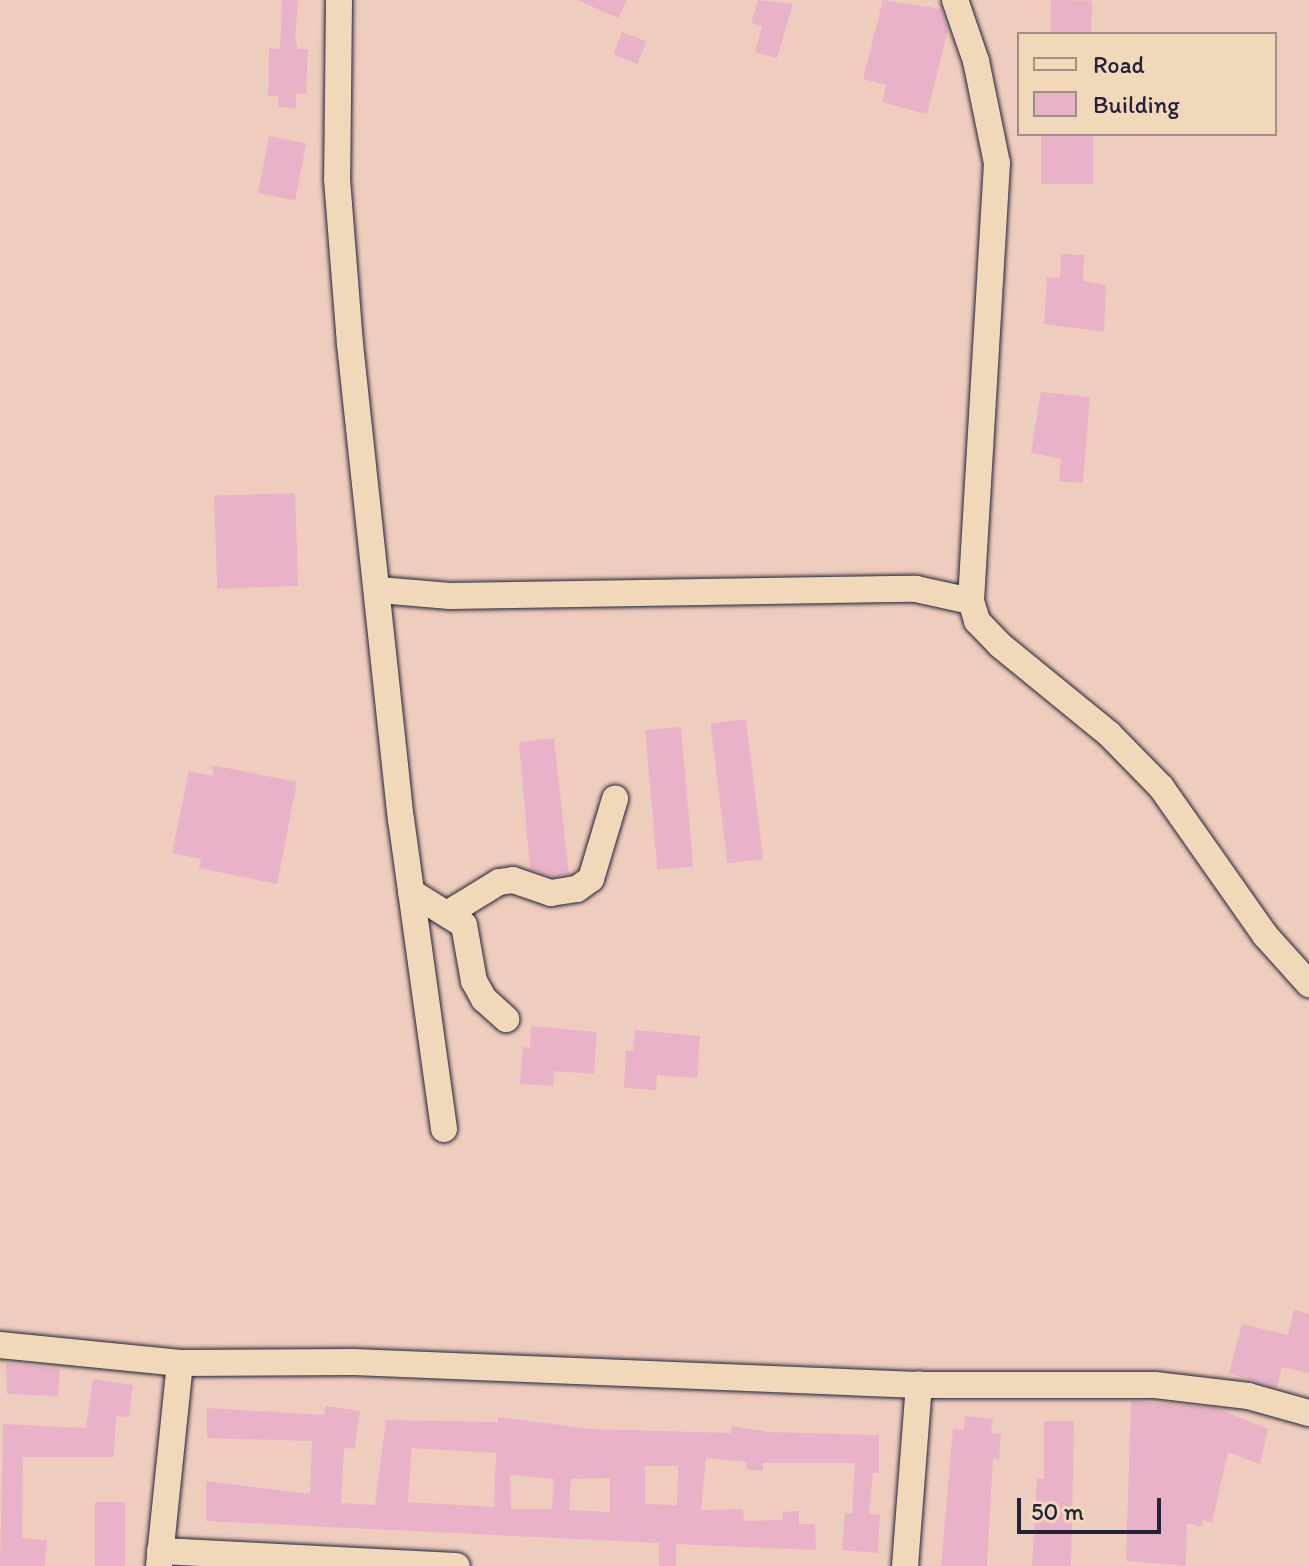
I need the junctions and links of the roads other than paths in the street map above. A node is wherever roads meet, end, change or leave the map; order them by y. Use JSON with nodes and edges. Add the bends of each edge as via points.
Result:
{"nodes":[{"id":1,"x":339,"y":0,"type":"edge"},
{"id":2,"x":955,"y":0,"type":"edge"},
{"id":3,"x":379,"y":590,"type":"junction"},
{"id":4,"x":971,"y":601,"type":"junction"},
{"id":5,"x":615,"y":799,"type":"dead end"},
{"id":6,"x":411,"y":892,"type":"junction"},
{"id":7,"x":450,"y":912,"type":"junction"},
{"id":8,"x":1309,"y":984,"type":"edge"},
{"id":9,"x":506,"y":1019,"type":"dead end"},
{"id":10,"x":444,"y":1129,"type":"dead end"},
{"id":11,"x":0,"y":1345,"type":"edge"},
{"id":12,"x":180,"y":1363,"type":"junction"},
{"id":13,"x":919,"y":1385,"type":"junction"},
{"id":14,"x":1309,"y":1413,"type":"edge"},
{"id":15,"x":159,"y":1558,"type":"edge"},
{"id":16,"x":457,"y":1566,"type":"edge"},
{"id":17,"x":905,"y":1566,"type":"edge"}],
"edges":[{"from":1,"to":3,"type":"street","via":[[339,229]]},
{"from":2,"to":4,"type":"street","via":[[976,61],[997,163]]},
{"from":3,"to":4,"type":"street","via":[[450,596],[916,589]]},
{"from":3,"to":6,"type":"street"},
{"from":4,"to":8,"type":"street","via":[[977,621],[1000,645],[1109,734],[1161,787],[1265,935]]},
{"from":5,"to":7,"type":"street","via":[[591,879],[577,889],[551,893],[513,880],[499,882]]},
{"from":6,"to":7,"type":"street"},
{"from":6,"to":10,"type":"street"},
{"from":7,"to":9,"type":"street","via":[[464,925],[474,981]]},
{"from":11,"to":12,"type":"street"},
{"from":12,"to":13,"type":"street","via":[[354,1362]]},
{"from":12,"to":15,"type":"street"},
{"from":13,"to":14,"type":"street","via":[[1155,1385],[1248,1396]]},
{"from":13,"to":17,"type":"street"},
{"from":15,"to":16,"type":"street"}]}
